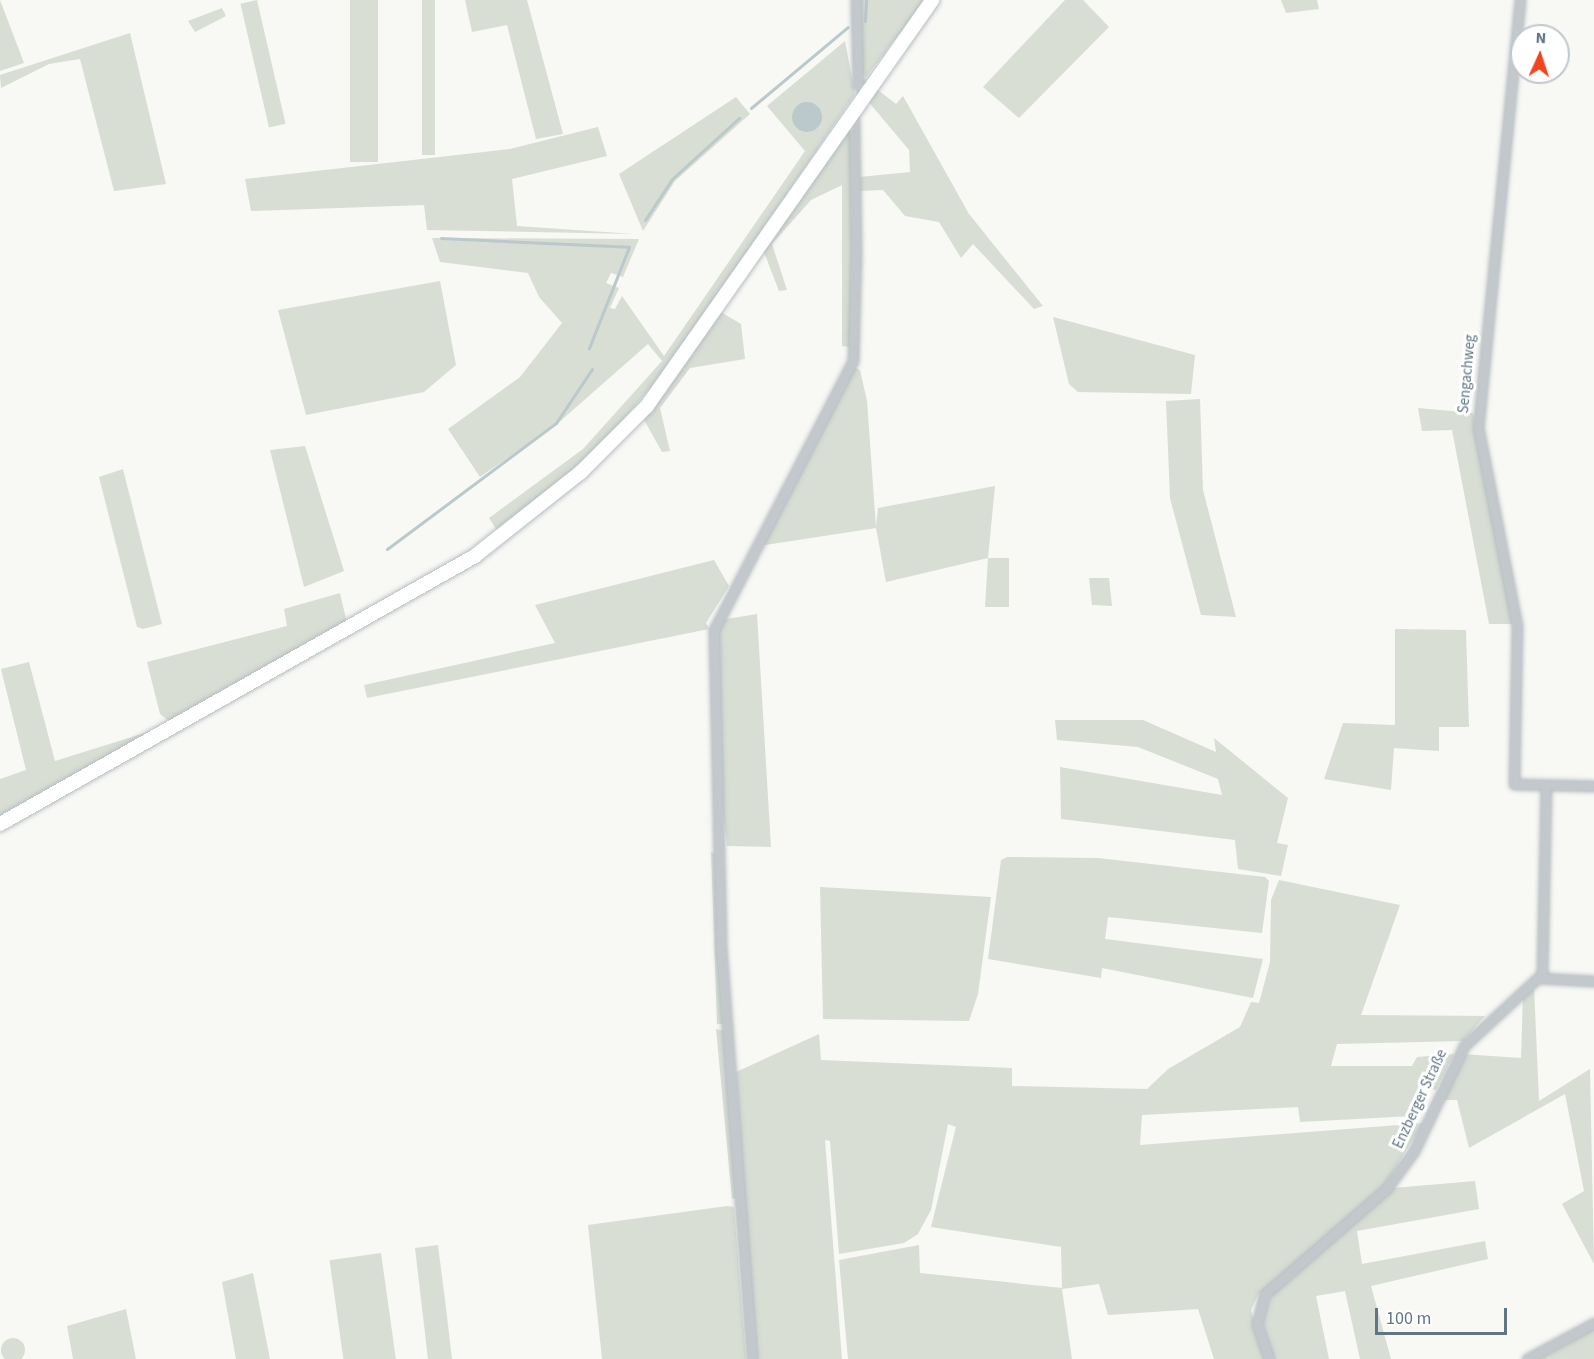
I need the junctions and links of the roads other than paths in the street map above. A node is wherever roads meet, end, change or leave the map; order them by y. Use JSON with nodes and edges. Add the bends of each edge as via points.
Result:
{"nodes":[{"id":1,"x":856,"y":0,"type":"edge"},
{"id":2,"x":932,"y":0,"type":"edge"},
{"id":3,"x":1520,"y":0,"type":"edge"},
{"id":4,"x":866,"y":91,"type":"junction"},
{"id":5,"x":850,"y":114,"type":"junction"},
{"id":6,"x":1546,"y":786,"type":"junction"},
{"id":7,"x":1594,"y":786,"type":"edge"},
{"id":8,"x":0,"y":824,"type":"edge"},
{"id":9,"x":1539,"y":978,"type":"junction"},
{"id":10,"x":1594,"y":981,"type":"edge"},
{"id":11,"x":1594,"y":1323,"type":"edge"},
{"id":12,"x":752,"y":1359,"type":"edge"},
{"id":13,"x":1269,"y":1359,"type":"edge"},
{"id":14,"x":1527,"y":1359,"type":"edge"}],
"edges":[{"from":1,"to":4,"type":"street","via":[[858,85]]},
{"from":2,"to":4,"type":"main road"},
{"from":3,"to":6,"type":"street","name":"Sengachweg","via":[[1477,408],[1517,626],[1514,784]]},
{"from":4,"to":5,"type":"main road"},
{"from":5,"to":8,"type":"main road","via":[[647,406],[581,472],[475,556]]},
{"from":5,"to":12,"type":"street","via":[[856,204],[854,361],[714,630],[721,944]]},
{"from":6,"to":7,"type":"street"},
{"from":6,"to":9,"type":"street","via":[[1547,891]]},
{"from":9,"to":10,"type":"street"},
{"from":9,"to":13,"type":"street","name":"Enzberger Straße","via":[[1464,1046],[1414,1151],[1387,1188],[1264,1295],[1257,1324]]},
{"from":11,"to":14,"type":"street"}]}
